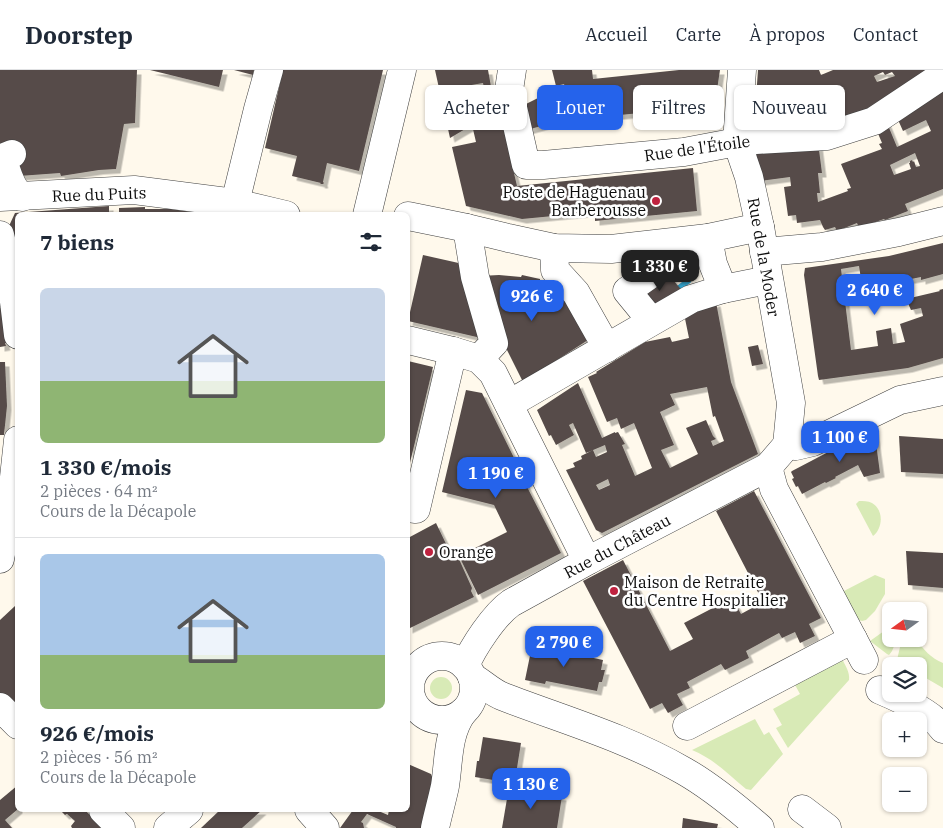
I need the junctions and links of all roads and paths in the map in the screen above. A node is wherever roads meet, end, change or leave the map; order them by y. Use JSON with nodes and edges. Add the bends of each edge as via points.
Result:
{"nodes":[{"id":1,"x":269,"y":70,"type":"edge"},
{"id":2,"x":402,"y":70,"type":"edge"},
{"id":3,"x":512,"y":70,"type":"edge"},
{"id":4,"x":742,"y":70,"type":"edge"},
{"id":5,"x":943,"y":75,"type":"edge"},
{"id":6,"x":737,"y":142,"type":"junction"},
{"id":7,"x":12,"y":154,"type":"dead end"},
{"id":8,"x":11,"y":197,"type":"edge"},
{"id":9,"x":235,"y":203,"type":"junction"},
{"id":10,"x":273,"y":212,"type":"edge"},
{"id":11,"x":381,"y":212,"type":"edge"},
{"id":12,"x":410,"y":216,"type":"edge"},
{"id":13,"x":943,"y":221,"type":"edge"},
{"id":14,"x":467,"y":228,"type":"junction"},
{"id":15,"x":0,"y":235,"type":"edge"},
{"id":16,"x":762,"y":240,"type":"junction"},
{"id":17,"x":554,"y":248,"type":"junction"},
{"id":18,"x":708,"y":257,"type":"junction"},
{"id":19,"x":652,"y":262,"type":"junction"},
{"id":20,"x":768,"y":280,"type":"junction"},
{"id":21,"x":723,"y":289,"type":"junction"},
{"id":22,"x":15,"y":310,"type":"edge"},
{"id":23,"x":639,"y":321,"type":"junction"},
{"id":24,"x":410,"y":341,"type":"edge"},
{"id":25,"x":607,"y":348,"type":"junction"},
{"id":26,"x":466,"y":355,"type":"junction"},
{"id":27,"x":943,"y":391,"type":"edge"},
{"id":28,"x":509,"y":404,"type":"junction"},
{"id":29,"x":787,"y":445,"type":"junction"},
{"id":30,"x":768,"y":467,"type":"junction"},
{"id":31,"x":15,"y":468,"type":"edge"},
{"id":32,"x":410,"y":508,"type":"edge"},
{"id":33,"x":0,"y":559,"type":"edge"},
{"id":34,"x":589,"y":560,"type":"junction"},
{"id":35,"x":416,"y":660,"type":"edge"},
{"id":36,"x":871,"y":665,"type":"edge"},
{"id":37,"x":468,"y":671,"type":"junction"},
{"id":38,"x":503,"y":697,"type":"junction"},
{"id":39,"x":926,"y":702,"type":"edge"},
{"id":40,"x":414,"y":703,"type":"edge"},
{"id":41,"x":0,"y":707,"type":"edge"},
{"id":42,"x":464,"y":711,"type":"junction"},
{"id":43,"x":15,"y":722,"type":"edge"},
{"id":44,"x":687,"y":726,"type":"dead end"},
{"id":45,"x":932,"y":727,"type":"edge"},
{"id":46,"x":448,"y":764,"type":"junction"},
{"id":47,"x":802,"y":810,"type":"dead end"},
{"id":48,"x":105,"y":812,"type":"edge"},
{"id":49,"x":311,"y":812,"type":"edge"},
{"id":50,"x":440,"y":820,"type":"edge"},
{"id":51,"x":121,"y":828,"type":"edge"},
{"id":52,"x":325,"y":828,"type":"edge"},
{"id":53,"x":760,"y":828,"type":"edge"},
{"id":54,"x":827,"y":828,"type":"edge"}],
"edges":[{"from":1,"to":9,"type":"street"},
{"from":2,"to":11,"type":"street"},
{"from":3,"to":6,"type":"street","name":"Rue de l'Étoile","via":[[509,90],[526,165],[684,152]]},
{"from":4,"to":6,"type":"street","name":"Rue de la Moder"},
{"from":5,"to":6,"type":"street","name":"Rue de l'Étoile","via":[[874,121],[827,136]]},
{"from":6,"to":16,"type":"street","name":"Rue de la Moder","via":[[749,177]]},
{"from":7,"to":8,"type":"street","via":[[2,158],[17,192]]},
{"from":8,"to":9,"type":"street","name":"Rue du Puits","via":[[134,190]]},
{"from":9,"to":10,"type":"street","name":"Rue du Puits"},
{"from":12,"to":14,"type":"street"},
{"from":13,"to":16,"type":"street","via":[[822,247]]},
{"from":14,"to":17,"type":"street"},
{"from":14,"to":26,"type":"street","via":[[475,277],[494,343]]},
{"from":15,"to":22,"type":"street"},
{"from":16,"to":18,"type":"street"},
{"from":16,"to":20,"type":"street","name":"Rue de la Moder"},
{"from":17,"to":19,"type":"street","via":[[611,249]]},
{"from":17,"to":25,"type":"street","via":[[555,270],[576,293]]},
{"from":18,"to":19,"type":"street"},
{"from":18,"to":21,"type":"street"},
{"from":19,"to":23,"type":"street","via":[[627,291]]},
{"from":20,"to":21,"type":"street"},
{"from":20,"to":29,"type":"street","name":"Rue de la Moder","via":[[790,403]]},
{"from":21,"to":23,"type":"street"},
{"from":23,"to":25,"type":"street"},
{"from":24,"to":26,"type":"street"},
{"from":25,"to":28,"type":"street"},
{"from":26,"to":28,"type":"street","via":[[493,373]]},
{"from":26,"to":32,"type":"street","via":[[416,509]]},
{"from":27,"to":29,"type":"street","via":[[900,400],[813,442]]},
{"from":28,"to":34,"type":"street"},
{"from":29,"to":30,"type":"street","name":"Rue du Château"},
{"from":30,"to":34,"type":"street","name":"Rue du Château"},
{"from":30,"to":36,"type":"street","via":[[774,489]]},
{"from":31,"to":33,"type":"street"},
{"from":34,"to":37,"type":"street","name":"Rue du Château","via":[[504,608],[468,659]]},
{"from":35,"to":37,"type":"street","via":[[448,657],[458,660]]},
{"from":35,"to":40,"type":"street","via":[[417,669],[410,688]]},
{"from":36,"to":44,"type":"street"},
{"from":37,"to":38,"type":"street"},
{"from":37,"to":42,"type":"street","via":[[474,685],[471,702]]},
{"from":38,"to":42,"type":"street","via":[[480,701]]},
{"from":38,"to":53,"type":"street","via":[[540,710],[619,751],[699,780]]},
{"from":39,"to":45,"type":"street","via":[[931,705]]},
{"from":40,"to":42,"type":"street","via":[[436,720],[446,720]]},
{"from":40,"to":46,"type":"street","via":[[437,732]]},
{"from":41,"to":43,"type":"street"},
{"from":42,"to":46,"type":"street","via":[[452,734]]},
{"from":46,"to":50,"type":"street"},
{"from":47,"to":54,"type":"street"},
{"from":48,"to":51,"type":"street"},
{"from":49,"to":52,"type":"street"}]}
